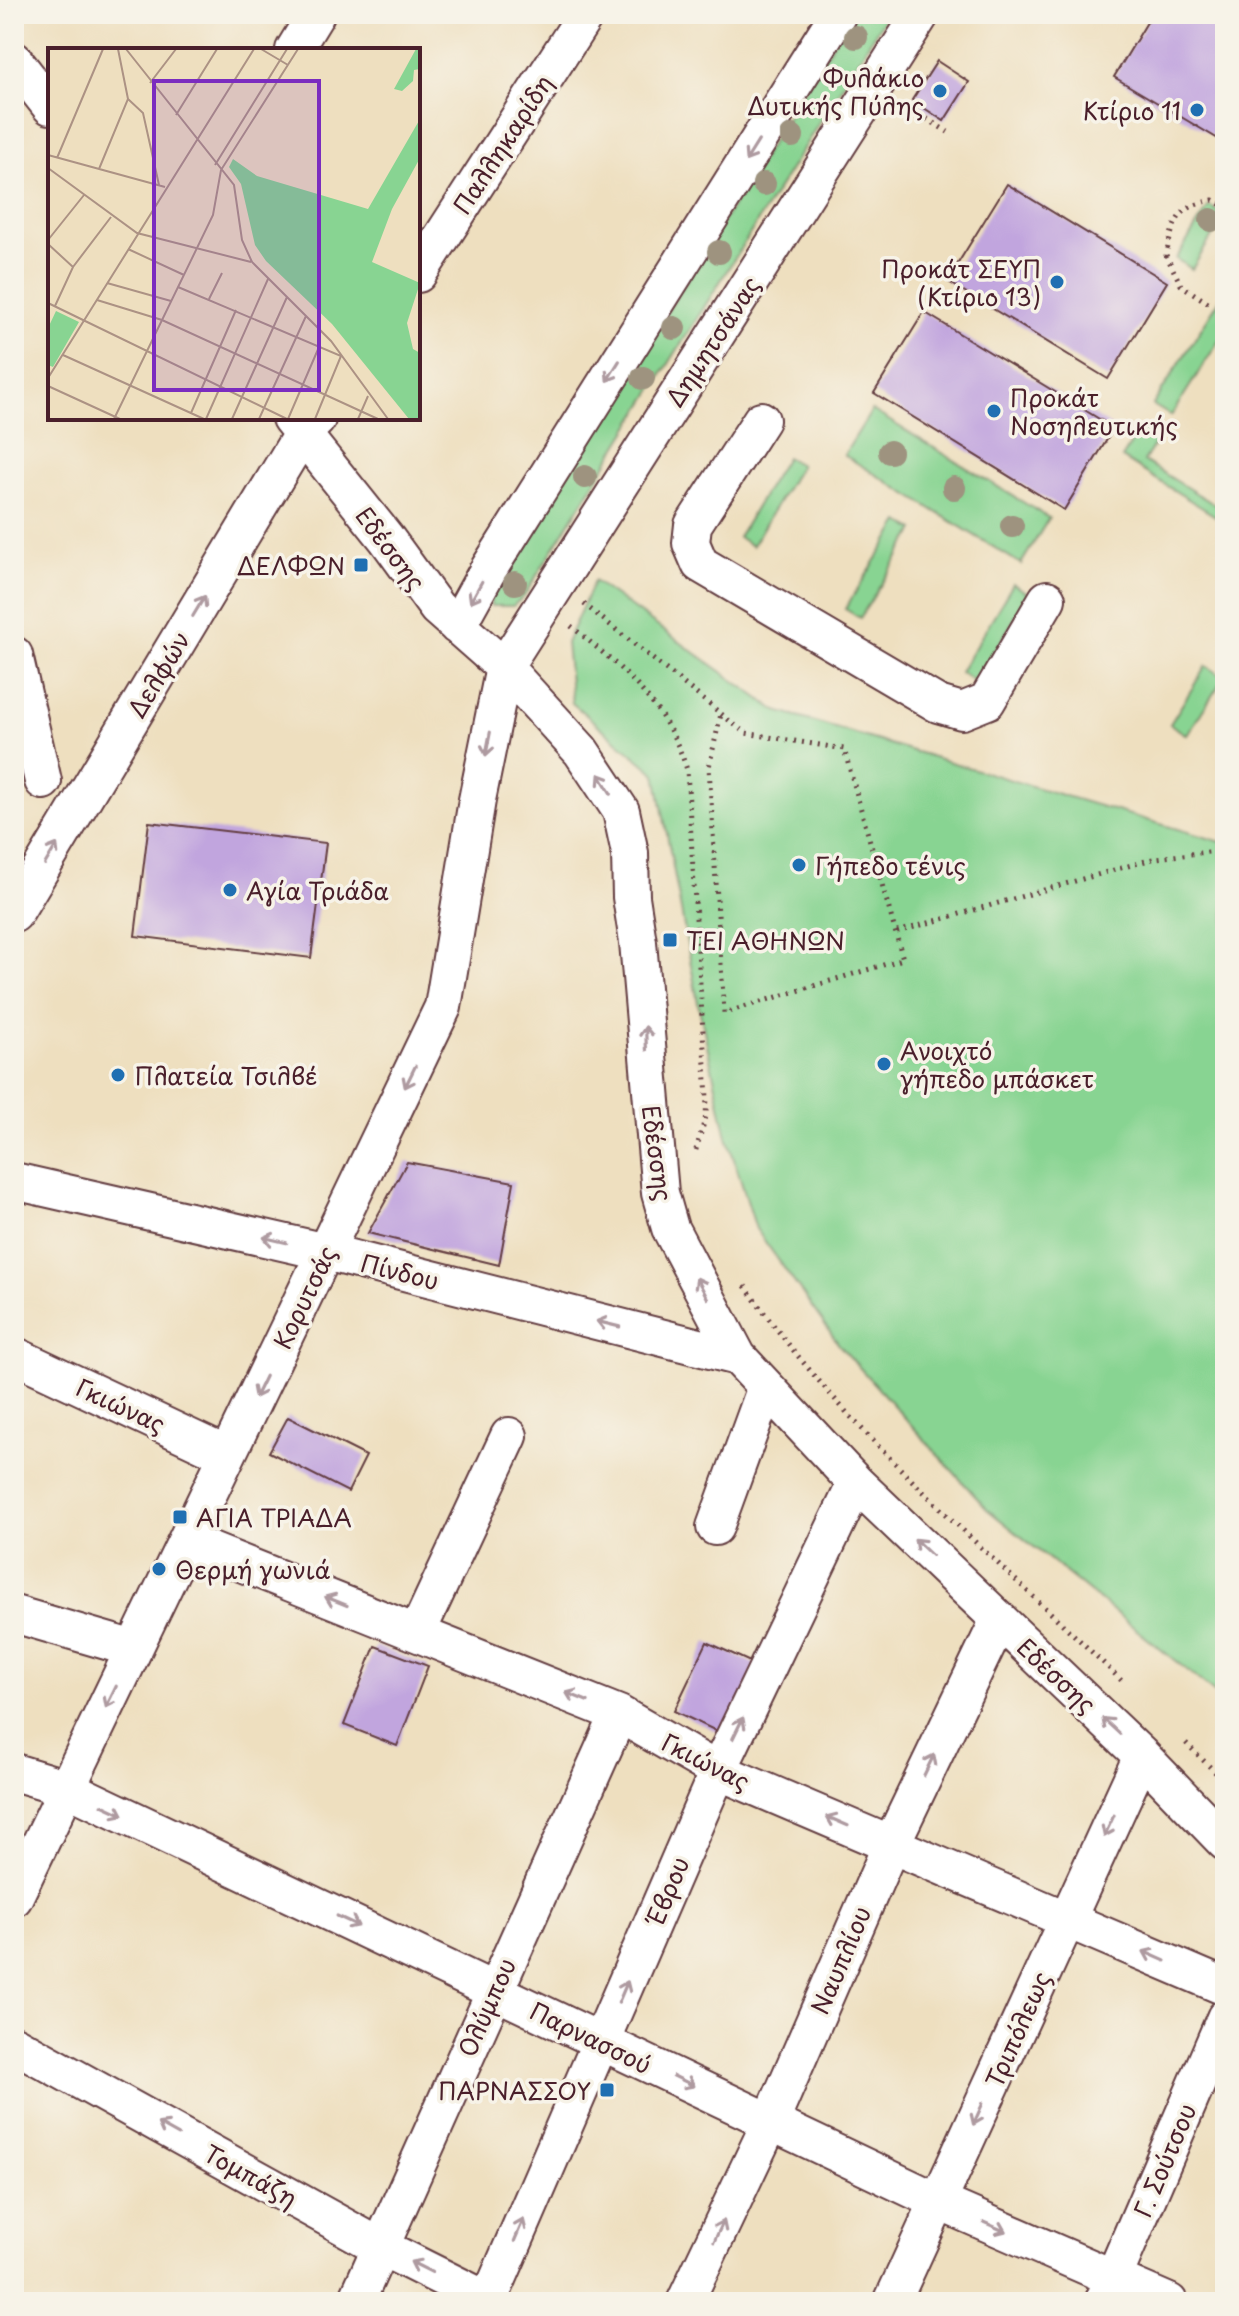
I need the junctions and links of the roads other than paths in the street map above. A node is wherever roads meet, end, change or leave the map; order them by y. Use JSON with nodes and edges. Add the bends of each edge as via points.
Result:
{"nodes":[{"id":1,"x":316,"y":14,"type":"edge"},
{"id":2,"x":586,"y":14,"type":"edge"},
{"id":3,"x":838,"y":14,"type":"edge"},
{"id":4,"x":921,"y":14,"type":"edge"},
{"id":5,"x":295,"y":48,"type":"edge"},
{"id":6,"x":14,"y":60,"type":"edge"},
{"id":7,"x":48,"y":103,"type":"edge"},
{"id":8,"x":420,"y":271,"type":"edge"},
{"id":9,"x":761,"y":420,"type":"dead end"},
{"id":10,"x":303,"y":423,"type":"edge"},
{"id":11,"x":1047,"y":599,"type":"dead end"},
{"id":12,"x":457,"y":626,"type":"junction"},
{"id":13,"x":14,"y":655,"type":"edge"},
{"id":14,"x":504,"y":667,"type":"junction"},
{"id":15,"x":28,"y":777,"type":"edge"},
{"id":16,"x":88,"y":793,"type":"junction"},
{"id":17,"x":14,"y":914,"type":"edge"},
{"id":18,"x":14,"y":1181,"type":"edge"},
{"id":19,"x":326,"y":1252,"type":"junction"},
{"id":20,"x":14,"y":1355,"type":"edge"},
{"id":21,"x":738,"y":1357,"type":"junction"},
{"id":22,"x":766,"y":1387,"type":"junction"},
{"id":23,"x":509,"y":1436,"type":"dead end"},
{"id":24,"x":227,"y":1455,"type":"junction"},
{"id":25,"x":856,"y":1483,"type":"junction"},
{"id":26,"x":715,"y":1527,"type":"dead end"},
{"id":27,"x":186,"y":1541,"type":"junction"},
{"id":28,"x":14,"y":1614,"type":"edge"},
{"id":29,"x":999,"y":1620,"type":"junction"},
{"id":30,"x":417,"y":1633,"type":"junction"},
{"id":31,"x":134,"y":1649,"type":"junction"},
{"id":32,"x":619,"y":1714,"type":"junction"},
{"id":33,"x":1142,"y":1756,"type":"junction"},
{"id":34,"x":718,"y":1771,"type":"junction"},
{"id":35,"x":14,"y":1772,"type":"edge"},
{"id":36,"x":67,"y":1788,"type":"junction"},
{"id":37,"x":1225,"y":1842,"type":"edge"},
{"id":38,"x":891,"y":1845,"type":"junction"},
{"id":39,"x":14,"y":1898,"type":"edge"},
{"id":40,"x":1067,"y":1918,"type":"junction"},
{"id":41,"x":1225,"y":1987,"type":"edge"},
{"id":42,"x":494,"y":1990,"type":"junction"},
{"id":43,"x":1225,"y":2018,"type":"edge"},
{"id":44,"x":601,"y":2042,"type":"junction"},
{"id":45,"x":14,"y":2044,"type":"edge"},
{"id":46,"x":770,"y":2123,"type":"junction"},
{"id":47,"x":939,"y":2202,"type":"junction"},
{"id":48,"x":379,"y":2246,"type":"junction"},
{"id":49,"x":1108,"y":2290,"type":"edge"},
{"id":50,"x":356,"y":2302,"type":"edge"},
{"id":51,"x":489,"y":2302,"type":"edge"},
{"id":52,"x":685,"y":2302,"type":"edge"},
{"id":53,"x":892,"y":2302,"type":"edge"},
{"id":54,"x":1169,"y":2302,"type":"edge"}],
"edges":[{"from":1,"to":5,"type":"street"},
{"from":2,"to":8,"type":"street","name":"Παλληκαρίδη"},
{"from":3,"to":12,"type":"street","one_way":true},
{"from":4,"to":14,"type":"street","name":"Δημητσάνας"},
{"from":6,"to":7,"type":"street"},
{"from":9,"to":11,"type":"street","via":[[693,525],[691,543],[700,564],[938,704],[962,711],[987,701]]},
{"from":10,"to":12,"type":"street","name":"Εδέσσης","via":[[437,608]]},
{"from":16,"to":10,"type":"street","name":"Δελφών","one_way":true},
{"from":12,"to":14,"type":"street","name":"Εδέσσης"},
{"from":13,"to":15,"type":"street"},
{"from":14,"to":19,"type":"street","name":"Κορυτσάς","one_way":true,"via":[[443,1007]]},
{"from":21,"to":14,"type":"street","name":"Εδέσσης","one_way":true,"via":[[670,1228],[660,1193],[630,853],[621,811],[581,751]]},
{"from":15,"to":16,"type":"street"},
{"from":17,"to":16,"type":"street","name":"Δελφών","one_way":true},
{"from":19,"to":18,"type":"street","name":"Πίνδου","one_way":true},
{"from":21,"to":19,"type":"street","name":"Πίνδου","one_way":true},
{"from":19,"to":24,"type":"street","name":"Κορυτσάς","one_way":true},
{"from":20,"to":24,"type":"street","name":"Γκιώνας"},
{"from":21,"to":22,"type":"street","name":"Εδέσσης"},
{"from":22,"to":25,"type":"street","name":"Εδέσσης"},
{"from":22,"to":26,"type":"street"},
{"from":23,"to":30,"type":"street"},
{"from":24,"to":27,"type":"street","name":"Κορυτσάς"},
{"from":29,"to":25,"type":"street","name":"Εδέσσης","one_way":true},
{"from":34,"to":25,"type":"street","name":"Έβρου","one_way":true},
{"from":30,"to":27,"type":"street","name":"Γκιώνας","one_way":true},
{"from":27,"to":31,"type":"street","name":"Κορυτσάς"},
{"from":28,"to":31,"type":"street"},
{"from":33,"to":29,"type":"street","name":"Εδέσσης","one_way":true},
{"from":38,"to":29,"type":"street","name":"Ναυπλίου","one_way":true},
{"from":32,"to":30,"type":"street","name":"Γκιώνας","one_way":true},
{"from":31,"to":36,"type":"street","name":"Κορυτσάς","one_way":true},
{"from":32,"to":34,"type":"street","name":"Γκιώνας"},
{"from":32,"to":42,"type":"street","name":"Ολύμπου"},
{"from":33,"to":37,"type":"street","name":"Εδέσσης"},
{"from":33,"to":40,"type":"street","name":"Τριπόλεως","one_way":true},
{"from":38,"to":34,"type":"street","name":"Γκιώνας","one_way":true},
{"from":44,"to":34,"type":"street","name":"Έβρου","one_way":true},
{"from":35,"to":36,"type":"street","name":"Παρνασσού"},
{"from":36,"to":39,"type":"street","name":"Κορυτσάς"},
{"from":36,"to":42,"type":"street","name":"Παρνασσού","one_way":true},
{"from":38,"to":40,"type":"street","name":"Γκιώνας"},
{"from":38,"to":46,"type":"street","name":"Ναυπλίου"},
{"from":41,"to":40,"type":"street","name":"Γκιώνας","one_way":true},
{"from":40,"to":47,"type":"street","name":"Τριπόλεως","one_way":true},
{"from":42,"to":44,"type":"street","name":"Παρνασσού"},
{"from":42,"to":48,"type":"street","name":"Ολύμπου"},
{"from":43,"to":49,"type":"street","name":"Γ. Σούτσου"},
{"from":44,"to":46,"type":"street","name":"Παρνασσού","one_way":true},
{"from":51,"to":44,"type":"street","name":"Έβρου","one_way":true},
{"from":48,"to":45,"type":"street","name":"Τομπάζη","one_way":true},
{"from":46,"to":47,"type":"street","name":"Παρνασσού"},
{"from":52,"to":46,"type":"street","name":"Ναυπλίου","one_way":true},
{"from":47,"to":49,"type":"street","name":"Παρνασσού","one_way":true},
{"from":47,"to":53,"type":"street","name":"Τριπόλεως"},
{"from":48,"to":50,"type":"street","name":"Ολύμπου"},
{"from":51,"to":48,"type":"street","name":"Τομπάζη","one_way":true},
{"from":49,"to":54,"type":"street","name":"Παρνασσού"}]}
